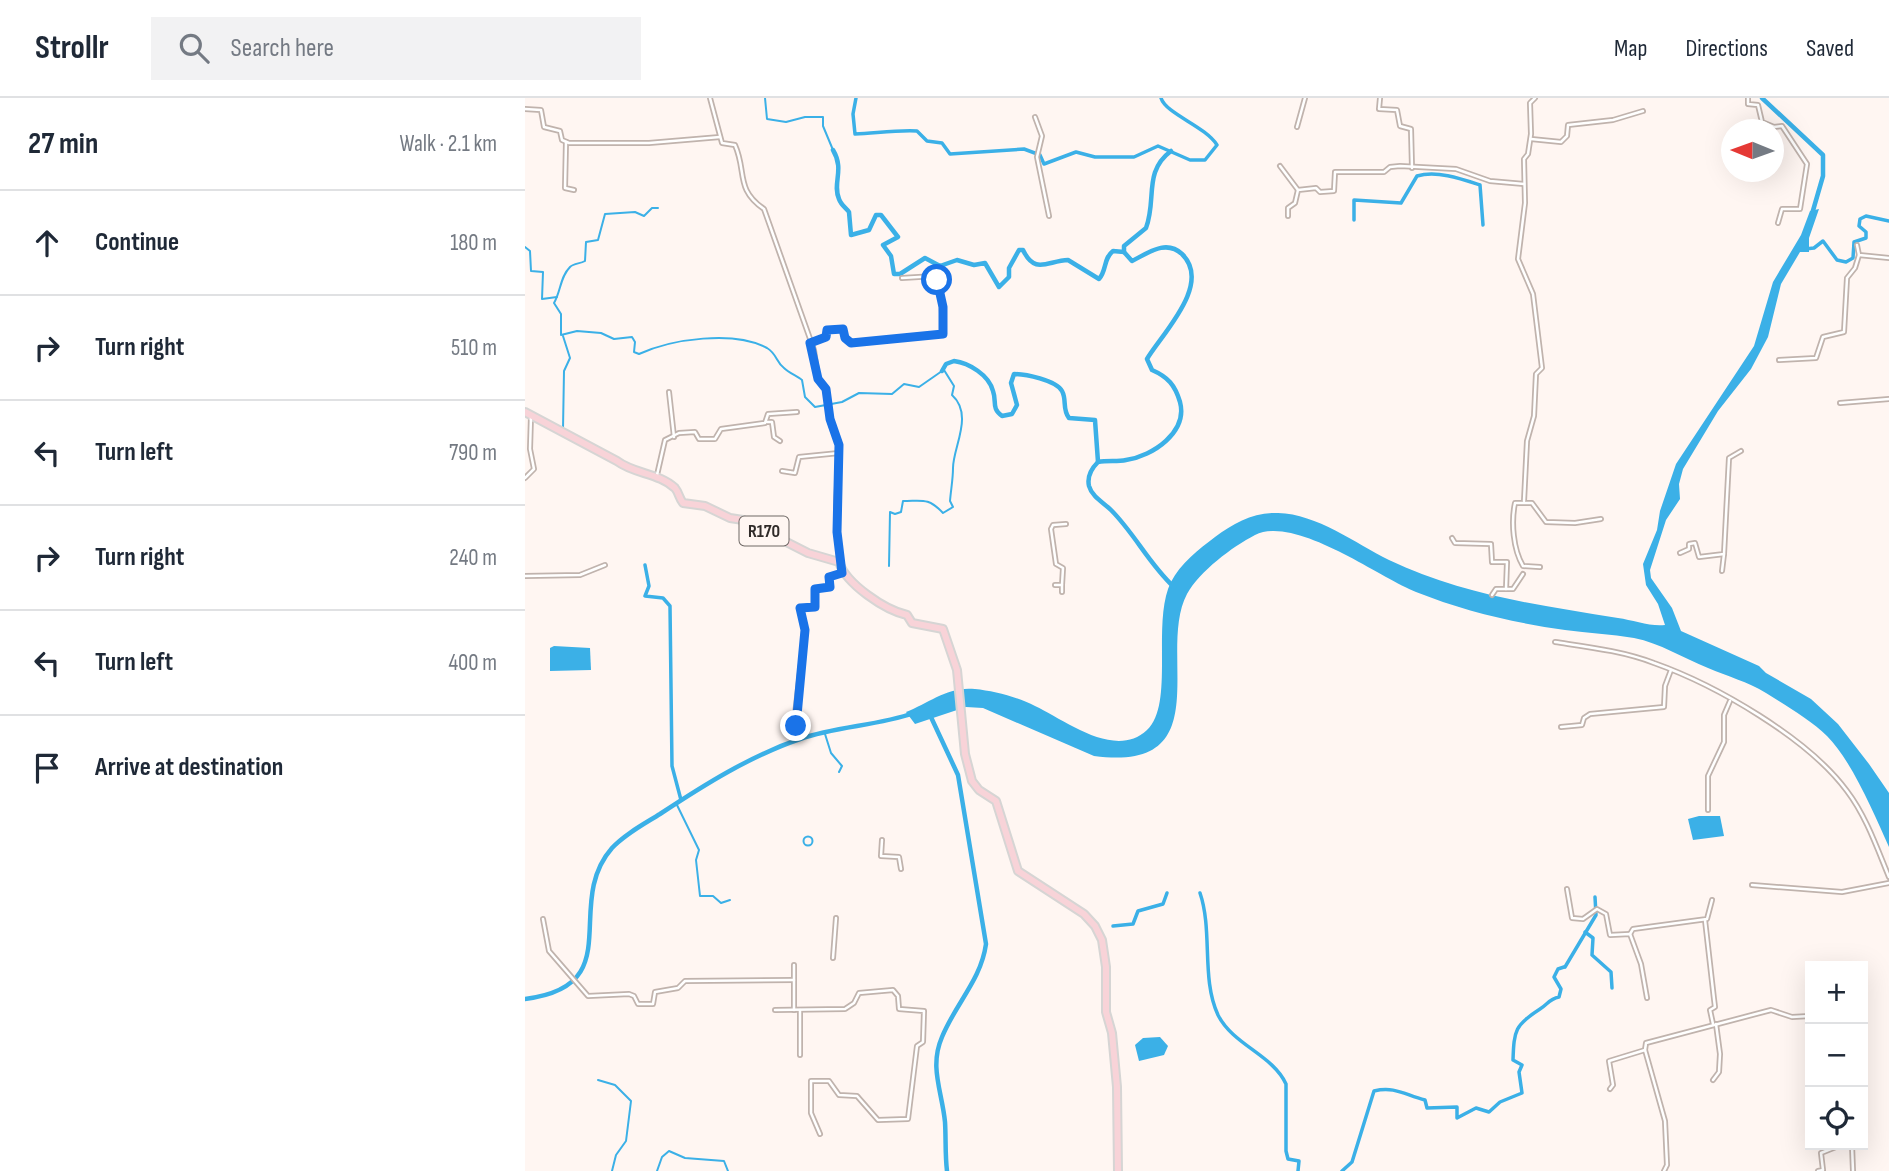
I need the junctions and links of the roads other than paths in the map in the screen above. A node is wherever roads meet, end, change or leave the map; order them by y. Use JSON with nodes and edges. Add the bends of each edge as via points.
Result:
{"nodes":[{"id":1,"x":710,"y":98,"type":"edge"},
{"id":2,"x":1304,"y":98,"type":"edge"},
{"id":3,"x":1380,"y":98,"type":"edge"},
{"id":4,"x":1535,"y":98,"type":"edge"},
{"id":5,"x":1748,"y":98,"type":"edge"},
{"id":6,"x":525,"y":109,"type":"edge"},
{"id":7,"x":1643,"y":111,"type":"dead end"},
{"id":8,"x":1035,"y":117,"type":"dead end"},
{"id":9,"x":1297,"y":127,"type":"dead end"},
{"id":10,"x":720,"y":137,"type":"junction"},
{"id":11,"x":1531,"y":139,"type":"junction"},
{"id":12,"x":566,"y":142,"type":"junction"},
{"id":13,"x":1280,"y":166,"type":"dead end"},
{"id":14,"x":1412,"y":168,"type":"junction"},
{"id":15,"x":1524,"y":184,"type":"junction"},
{"id":16,"x":574,"y":190,"type":"dead end"},
{"id":17,"x":1298,"y":190,"type":"junction"},
{"id":18,"x":1049,"y":216,"type":"dead end"},
{"id":19,"x":1288,"y":216,"type":"dead end"},
{"id":20,"x":1778,"y":223,"type":"dead end"},
{"id":21,"x":1857,"y":245,"type":"dead end"},
{"id":22,"x":1859,"y":255,"type":"junction"},
{"id":23,"x":1889,"y":258,"type":"edge"},
{"id":24,"x":902,"y":278,"type":"dead end"},
{"id":25,"x":810,"y":343,"type":"junction"},
{"id":26,"x":1779,"y":360,"type":"dead end"},
{"id":27,"x":669,"y":393,"type":"dead end"},
{"id":28,"x":1889,"y":400,"type":"edge"},
{"id":29,"x":1840,"y":403,"type":"dead end"},
{"id":30,"x":797,"y":412,"type":"dead end"},
{"id":31,"x":528,"y":414,"type":"edge"},
{"id":32,"x":767,"y":422,"type":"junction"},
{"id":33,"x":675,"y":436,"type":"junction"},
{"id":34,"x":781,"y":441,"type":"dead end"},
{"id":35,"x":1741,"y":451,"type":"dead end"},
{"id":36,"x":839,"y":453,"type":"junction"},
{"id":37,"x":782,"y":471,"type":"dead end"},
{"id":38,"x":526,"y":477,"type":"edge"},
{"id":39,"x":656,"y":478,"type":"junction"},
{"id":40,"x":531,"y":481,"type":"dead end"},
{"id":41,"x":1524,"y":501,"type":"junction"},
{"id":42,"x":1601,"y":519,"type":"dead end"},
{"id":43,"x":1066,"y":524,"type":"dead end"},
{"id":44,"x":1452,"y":538,"type":"dead end"},
{"id":45,"x":1680,"y":553,"type":"dead end"},
{"id":46,"x":1724,"y":554,"type":"junction"},
{"id":47,"x":839,"y":562,"type":"junction"},
{"id":48,"x":605,"y":565,"type":"dead end"},
{"id":49,"x":1540,"y":567,"type":"dead end"},
{"id":50,"x":1723,"y":571,"type":"dead end"},
{"id":51,"x":842,"y":573,"type":"junction"},
{"id":52,"x":1523,"y":574,"type":"dead end"},
{"id":53,"x":525,"y":576,"type":"edge"},
{"id":54,"x":1055,"y":585,"type":"dead end"},
{"id":55,"x":1062,"y":585,"type":"junction"},
{"id":56,"x":1506,"y":589,"type":"junction"},
{"id":57,"x":1062,"y":592,"type":"dead end"},
{"id":58,"x":1492,"y":595,"type":"dead end"},
{"id":59,"x":1555,"y":642,"type":"dead end"},
{"id":60,"x":1671,"y":670,"type":"junction"},
{"id":61,"x":1730,"y":701,"type":"junction"},
{"id":62,"x":1561,"y":727,"type":"dead end"},
{"id":63,"x":797,"y":728,"type":"dead end"},
{"id":64,"x":1708,"y":810,"type":"dead end"},
{"id":65,"x":882,"y":840,"type":"dead end"},
{"id":66,"x":901,"y":869,"type":"dead end"},
{"id":67,"x":1889,"y":877,"type":"edge"},
{"id":68,"x":1889,"y":883,"type":"edge"},
{"id":69,"x":1752,"y":885,"type":"dead end"},
{"id":70,"x":1567,"y":888,"type":"dead end"},
{"id":71,"x":1712,"y":900,"type":"dead end"},
{"id":72,"x":836,"y":918,"type":"dead end"},
{"id":73,"x":543,"y":919,"type":"dead end"},
{"id":74,"x":1705,"y":920,"type":"junction"},
{"id":75,"x":1630,"y":934,"type":"junction"},
{"id":76,"x":833,"y":958,"type":"dead end"},
{"id":77,"x":795,"y":965,"type":"dead end"},
{"id":78,"x":795,"y":980,"type":"junction"},
{"id":79,"x":1647,"y":998,"type":"dead end"},
{"id":80,"x":775,"y":1010,"type":"dead end"},
{"id":81,"x":794,"y":1010,"type":"junction"},
{"id":82,"x":800,"y":1010,"type":"junction"},
{"id":83,"x":1805,"y":1016,"type":"edge"},
{"id":84,"x":1714,"y":1024,"type":"junction"},
{"id":85,"x":1645,"y":1050,"type":"junction"},
{"id":86,"x":800,"y":1055,"type":"dead end"},
{"id":87,"x":1713,"y":1080,"type":"dead end"},
{"id":88,"x":1610,"y":1089,"type":"dead end"},
{"id":89,"x":820,"y":1134,"type":"dead end"},
{"id":90,"x":1828,"y":1150,"type":"edge"},
{"id":91,"x":1852,"y":1150,"type":"edge"},
{"id":92,"x":1118,"y":1171,"type":"edge"},
{"id":93,"x":1664,"y":1171,"type":"edge"},
{"id":94,"x":1818,"y":1171,"type":"edge"},
{"id":95,"x":1853,"y":1171,"type":"edge"}],
"edges":[{"from":1,"to":10,"type":"street"},
{"from":2,"to":9,"type":"street"},
{"from":3,"to":14,"type":"street","via":[[1379,109],[1397,110],[1400,126],[1411,129]]},
{"from":4,"to":11,"type":"street","via":[[1530,103]]},
{"from":5,"to":20,"type":"street","via":[[1748,104],[1758,105],[1762,121],[1782,126],[1807,164],[1800,209],[1782,209]]},
{"from":6,"to":12,"type":"street","via":[[541,110],[544,127],[560,131]]},
{"from":7,"to":11,"type":"street","via":[[1616,120],[1568,125],[1561,142]]},
{"from":8,"to":18,"type":"street","via":[[1042,136],[1037,158]]},
{"from":10,"to":12,"type":"street","via":[[649,143]]},
{"from":10,"to":25,"type":"street","via":[[722,143],[737,148],[744,187],[749,198],[764,209]]},
{"from":11,"to":15,"type":"street","via":[[1524,159]]},
{"from":12,"to":16,"type":"street","via":[[565,188]]},
{"from":13,"to":17,"type":"street"},
{"from":14,"to":15,"type":"street","via":[[1455,169],[1490,181]]},
{"from":14,"to":17,"type":"street","via":[[1335,172],[1334,191]]},
{"from":15,"to":41,"type":"street","via":[[1518,259],[1535,303],[1542,368],[1537,374],[1534,416],[1527,434]]},
{"from":17,"to":19,"type":"street"},
{"from":21,"to":22,"type":"street"},
{"from":22,"to":23,"type":"street"},
{"from":22,"to":26,"type":"street","via":[[1847,278],[1845,332],[1823,337],[1816,358]]},
{"from":24,"to":25,"type":"street","via":[[935,276],[941,292],[943,334],[851,343],[843,329],[838,329],[827,330],[826,337]]},
{"from":25,"to":36,"type":"street","via":[[818,379],[826,389]]},
{"from":27,"to":33,"type":"street"},
{"from":28,"to":29,"type":"street"},
{"from":30,"to":32,"type":"street","via":[[768,414]]},
{"from":31,"to":38,"type":"street","via":[[534,469]]},
{"from":31,"to":39,"type":"main road","number":"R170","via":[[627,470]]},
{"from":32,"to":33,"type":"street","via":[[721,429],[715,439],[699,439],[695,432]]},
{"from":32,"to":34,"type":"street","via":[[772,422],[774,437]]},
{"from":33,"to":39,"type":"street","via":[[666,441]]},
{"from":35,"to":46,"type":"street","via":[[1729,458]]},
{"from":36,"to":37,"type":"street","via":[[799,457],[795,473]]},
{"from":36,"to":47,"type":"street"},
{"from":38,"to":40,"type":"street"},
{"from":39,"to":47,"type":"main road","number":"R170","via":[[675,489],[684,503],[743,520],[823,560]]},
{"from":41,"to":42,"type":"street","via":[[1532,503],[1546,522]]},
{"from":41,"to":49,"type":"street","via":[[1514,505],[1513,537],[1522,565]]},
{"from":43,"to":55,"type":"street","via":[[1051,529],[1056,564],[1063,568]]},
{"from":44,"to":56,"type":"street","via":[[1455,543],[1491,544],[1492,562],[1507,562]]},
{"from":45,"to":46,"type":"street","via":[[1695,543],[1699,557]]},
{"from":46,"to":50,"type":"street"},
{"from":47,"to":51,"type":"main road"},
{"from":48,"to":53,"type":"street","via":[[580,575]]},
{"from":51,"to":63,"type":"street","via":[[829,577],[830,587],[815,589],[815,607],[800,608],[805,630]]},
{"from":51,"to":92,"type":"main road","via":[[892,610],[907,615],[912,623],[943,629],[959,687],[969,773],[975,786],[996,801],[1018,871],[1084,914],[1099,931],[1117,1087]]},
{"from":52,"to":56,"type":"street","via":[[1513,589]]},
{"from":54,"to":55,"type":"street"},
{"from":55,"to":57,"type":"street"},
{"from":56,"to":58,"type":"street","via":[[1496,589]]},
{"from":59,"to":60,"type":"street","via":[[1629,655]]},
{"from":60,"to":61,"type":"street"},
{"from":60,"to":62,"type":"street","via":[[1664,707],[1596,713],[1587,715],[1582,725]]},
{"from":61,"to":64,"type":"street","via":[[1724,715],[1724,742],[1708,776]]},
{"from":61,"to":67,"type":"street","via":[[1784,733],[1832,772],[1855,803]]},
{"from":65,"to":66,"type":"street","via":[[881,856],[899,857]]},
{"from":68,"to":69,"type":"street","via":[[1842,892]]},
{"from":70,"to":75,"type":"street","via":[[1572,918],[1583,919],[1596,910],[1606,914],[1610,935]]},
{"from":71,"to":74,"type":"street"},
{"from":72,"to":76,"type":"street"},
{"from":73,"to":78,"type":"street","via":[[549,951],[588,996],[629,994],[640,1005],[653,1004],[655,992],[678,988],[685,981]]},
{"from":74,"to":75,"type":"street","via":[[1660,923],[1633,929]]},
{"from":74,"to":84,"type":"street"},
{"from":75,"to":79,"type":"street"},
{"from":77,"to":78,"type":"street"},
{"from":78,"to":81,"type":"street"},
{"from":80,"to":81,"type":"street"},
{"from":81,"to":82,"type":"street"},
{"from":82,"to":86,"type":"street"},
{"from":82,"to":89,"type":"street","via":[[845,1009],[859,993],[893,989],[899,1009],[924,1011],[908,1119],[878,1120],[857,1096],[839,1095],[829,1081],[811,1081],[811,1113]]},
{"from":83,"to":84,"type":"street","via":[[1771,1010]]},
{"from":84,"to":85,"type":"street","via":[[1646,1043]]},
{"from":84,"to":87,"type":"street","via":[[1720,1054],[1719,1072]]},
{"from":85,"to":88,"type":"street","via":[[1609,1061]]},
{"from":85,"to":93,"type":"street","via":[[1665,1121]]},
{"from":90,"to":94,"type":"street","via":[[1821,1153],[1823,1170]]},
{"from":91,"to":95,"type":"street"}]}
